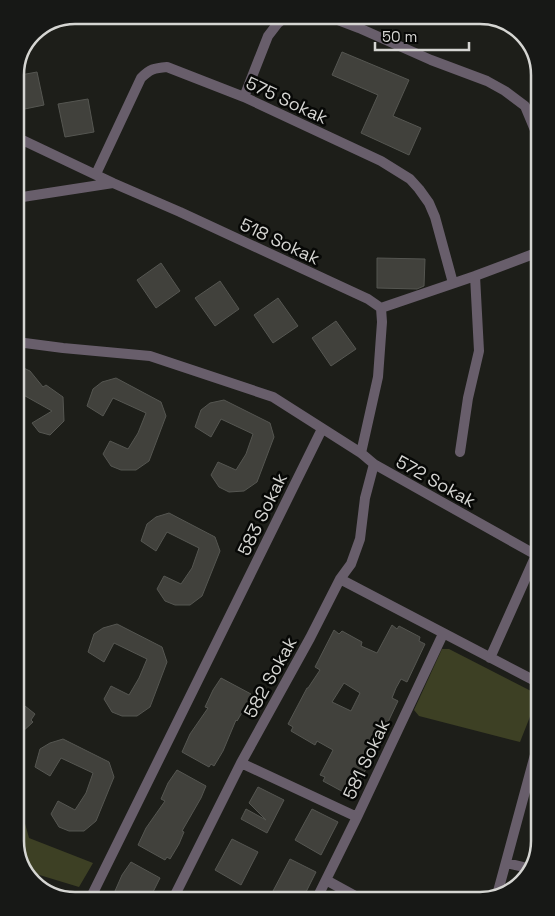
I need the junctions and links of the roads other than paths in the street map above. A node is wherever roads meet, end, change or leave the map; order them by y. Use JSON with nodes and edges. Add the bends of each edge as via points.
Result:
{"nodes":[{"id":1,"x":277,"y":24,"type":"edge"},
{"id":2,"x":349,"y":24,"type":"edge"},
{"id":3,"x":244,"y":97,"type":"junction"},
{"id":4,"x":531,"y":119,"type":"edge"},
{"id":5,"x":24,"y":141,"type":"edge"},
{"id":6,"x":96,"y":174,"type":"junction"},
{"id":7,"x":113,"y":183,"type":"junction"},
{"id":8,"x":24,"y":197,"type":"edge"},
{"id":9,"x":531,"y":255,"type":"edge"},
{"id":10,"x":475,"y":276,"type":"junction"},
{"id":11,"x":453,"y":283,"type":"junction"},
{"id":12,"x":381,"y":308,"type":"junction"},
{"id":13,"x":24,"y":343,"type":"edge"},
{"id":14,"x":322,"y":429,"type":"junction"},
{"id":15,"x":460,"y":452,"type":"dead end"},
{"id":16,"x":361,"y":454,"type":"junction"},
{"id":17,"x":374,"y":464,"type":"junction"},
{"id":18,"x":531,"y":552,"type":"edge"},
{"id":19,"x":531,"y":568,"type":"edge"},
{"id":20,"x":340,"y":579,"type":"junction"},
{"id":21,"x":443,"y":634,"type":"junction"},
{"id":22,"x":490,"y":658,"type":"junction"},
{"id":23,"x":531,"y":679,"type":"edge"},
{"id":24,"x":241,"y":763,"type":"junction"},
{"id":25,"x":531,"y":770,"type":"edge"},
{"id":26,"x":357,"y":817,"type":"junction"},
{"id":27,"x":506,"y":863,"type":"junction"},
{"id":28,"x":525,"y":867,"type":"edge"},
{"id":29,"x":326,"y":880,"type":"junction"},
{"id":30,"x":499,"y":889,"type":"edge"},
{"id":31,"x":93,"y":892,"type":"edge"},
{"id":32,"x":177,"y":892,"type":"edge"},
{"id":33,"x":319,"y":892,"type":"edge"},
{"id":34,"x":348,"y":892,"type":"edge"}],
"edges":[{"from":1,"to":3,"type":"street","via":[[268,36]]},
{"from":2,"to":4,"type":"street","via":[[487,81],[526,106]]},
{"from":3,"to":6,"type":"street","name":"575 Sokak","via":[[167,67],[147,71]]},
{"from":3,"to":11,"type":"street","name":"575 Sokak","via":[[380,161],[410,179],[435,216]]},
{"from":5,"to":6,"type":"street","name":"518 Sokak"},
{"from":6,"to":7,"type":"street","name":"518 Sokak"},
{"from":7,"to":8,"type":"street"},
{"from":7,"to":12,"type":"street","name":"518 Sokak","via":[[368,299]]},
{"from":9,"to":10,"type":"street"},
{"from":10,"to":11,"type":"street"},
{"from":10,"to":15,"type":"street","via":[[479,351]]},
{"from":11,"to":12,"type":"street"},
{"from":12,"to":16,"type":"street","via":[[378,377]]},
{"from":13,"to":14,"type":"street","via":[[150,356],[273,397]]},
{"from":14,"to":16,"type":"street","name":"572 Sokak"},
{"from":14,"to":31,"type":"street","name":"583 Sokak"},
{"from":16,"to":17,"type":"street","name":"572 Sokak"},
{"from":17,"to":18,"type":"street","name":"572 Sokak"},
{"from":17,"to":20,"type":"street","name":"582 Sokak","via":[[365,498],[360,540],[351,564]]},
{"from":19,"to":22,"type":"street"},
{"from":20,"to":21,"type":"street"},
{"from":20,"to":24,"type":"street","name":"582 Sokak"},
{"from":21,"to":22,"type":"street"},
{"from":21,"to":26,"type":"street","name":"581 Sokak"},
{"from":22,"to":23,"type":"street"},
{"from":24,"to":26,"type":"street"},
{"from":24,"to":32,"type":"street","name":"582 Sokak"},
{"from":25,"to":27,"type":"street"},
{"from":26,"to":29,"type":"street","name":"581 Sokak"},
{"from":27,"to":28,"type":"street"},
{"from":27,"to":30,"type":"street"},
{"from":29,"to":33,"type":"street","name":"581 Sokak"},
{"from":29,"to":34,"type":"street"}]}
